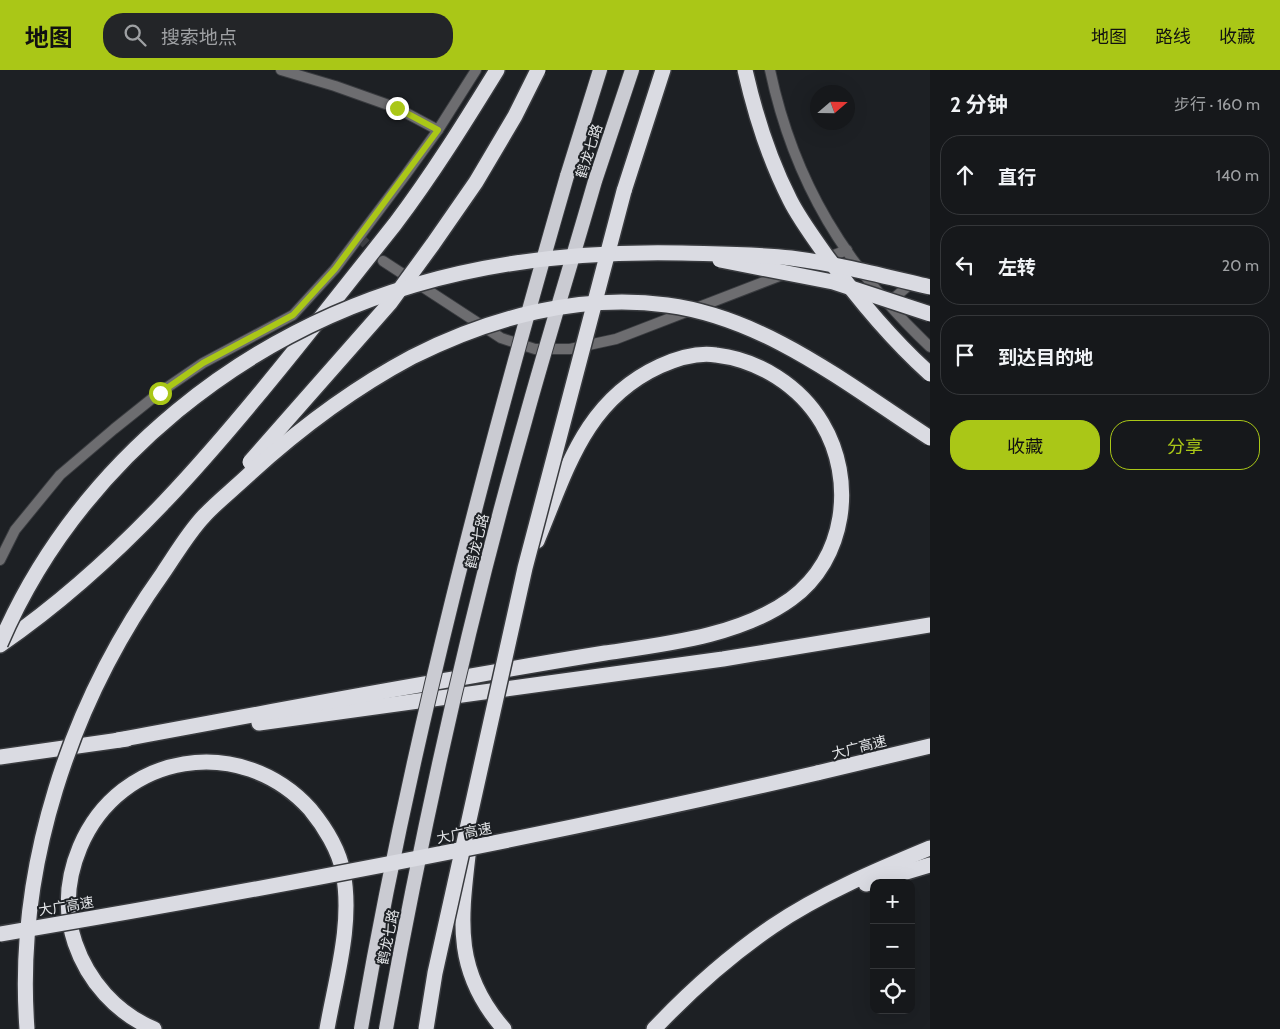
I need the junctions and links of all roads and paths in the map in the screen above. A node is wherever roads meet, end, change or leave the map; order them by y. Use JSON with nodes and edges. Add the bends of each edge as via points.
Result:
{"nodes":[{"id":1,"x":281,"y":70,"type":"edge"},
{"id":2,"x":476,"y":70,"type":"edge"},
{"id":3,"x":497,"y":70,"type":"edge"},
{"id":4,"x":538,"y":70,"type":"edge"},
{"id":5,"x":600,"y":70,"type":"edge"},
{"id":6,"x":632,"y":70,"type":"edge"},
{"id":7,"x":663,"y":70,"type":"edge"},
{"id":8,"x":745,"y":70,"type":"edge"},
{"id":9,"x":770,"y":70,"type":"edge"},
{"id":10,"x":438,"y":130,"type":"junction"},
{"id":11,"x":847,"y":250,"type":"junction"},
{"id":12,"x":682,"y":253,"type":"junction"},
{"id":13,"x":383,"y":261,"type":"tunnel mouth"},
{"id":14,"x":930,"y":280,"type":"edge"},
{"id":15,"x":930,"y":287,"type":"edge"},
{"id":16,"x":888,"y":303,"type":"junction"},
{"id":17,"x":930,"y":314,"type":"edge"},
{"id":18,"x":930,"y":347,"type":"edge"},
{"id":19,"x":930,"y":374,"type":"edge"},
{"id":20,"x":930,"y":438,"type":"edge"},
{"id":21,"x":202,"y":518,"type":"junction"},
{"id":22,"x":0,"y":560,"type":"edge"},
{"id":23,"x":525,"y":568,"type":"junction"},
{"id":24,"x":930,"y":625,"type":"edge"},
{"id":25,"x":0,"y":645,"type":"edge"},
{"id":26,"x":118,"y":740,"type":"junction"},
{"id":27,"x":930,"y":746,"type":"edge"},
{"id":28,"x":0,"y":757,"type":"edge"},
{"id":29,"x":475,"y":791,"type":"junction"},
{"id":30,"x":930,"y":848,"type":"edge"},
{"id":31,"x":930,"y":865,"type":"edge"},
{"id":32,"x":820,"y":899,"type":"junction"},
{"id":33,"x":0,"y":934,"type":"edge"},
{"id":34,"x":27,"y":1029,"type":"edge"},
{"id":35,"x":154,"y":1029,"type":"edge"},
{"id":36,"x":327,"y":1029,"type":"edge"},
{"id":37,"x":361,"y":1029,"type":"edge"},
{"id":38,"x":386,"y":1029,"type":"edge"},
{"id":39,"x":426,"y":1029,"type":"edge"},
{"id":40,"x":504,"y":1029,"type":"edge"},
{"id":41,"x":654,"y":1029,"type":"edge"}],
"edges":[{"from":1,"to":10,"type":"street","via":[[397,108]]},
{"from":2,"to":10,"type":"street"},
{"from":3,"to":25,"type":"highway","via":[[430,176],[223,438],[133,535],[85,580],[38,620]]},
{"from":4,"to":21,"type":"highway","bridge":true,"via":[[476,182],[390,303]]},
{"from":5,"to":37,"type":"highway","name":"鹤龙七路","bridge":true,"via":[[510,373],[455,584],[413,764]]},
{"from":6,"to":38,"type":"highway","name":"鹤龙七路","bridge":true,"via":[[595,181],[524,423],[440,767]]},
{"from":7,"to":23,"type":"highway","bridge":true,"via":[[624,191]]},
{"from":8,"to":19,"type":"highway","bridge":true,"via":[[767,146],[790,201],[856,297],[897,344]]},
{"from":9,"to":11,"type":"street","via":[[790,146],[807,186]]},
{"from":10,"to":22,"type":"street","via":[[335,269],[293,315],[203,363],[114,429],[60,475],[15,530]]},
{"from":11,"to":13,"type":"street","via":[[616,338],[570,349],[535,349],[501,338]]},
{"from":11,"to":16,"type":"street"},
{"from":12,"to":15,"type":"highway","bridge":true,"via":[[793,259]]},
{"from":12,"to":17,"type":"highway","bridge":true,"via":[[833,282]]},
{"from":12,"to":25,"type":"highway","bridge":true,"via":[[559,256],[450,275],[362,302],[295,332],[252,356],[207,386],[152,432],[107,476],[57,542],[9,622]]},
{"from":14,"to":16,"type":"street","via":[[912,281]]},
{"from":16,"to":18,"type":"street"},
{"from":20,"to":21,"type":"highway","bridge":true,"via":[[824,369],[745,325],[711,313],[666,304],[583,304],[508,319],[433,347],[394,367],[297,431]]},
{"from":21,"to":34,"type":"highway","bridge":true,"via":[[151,588],[109,658],[61,776],[44,831],[32,889],[26,952]]},
{"from":23,"to":26,"type":"highway","bridge":true,"via":[[579,443],[594,417],[639,376],[673,360],[704,353],[730,356],[781,379],[802,397],[822,424],[835,453],[843,484],[842,512],[832,545],[820,570],[792,598],[763,615],[720,631],[659,645],[402,687]]},
{"from":23,"to":29,"type":"highway","bridge":true},
{"from":24,"to":26,"type":"highway","via":[[723,659],[294,719]]},
{"from":26,"to":28,"type":"highway"},
{"from":27,"to":33,"type":"highway","name":"大广高速","bridge":true,"via":[[527,838]]},
{"from":29,"to":39,"type":"highway","bridge":true},
{"from":29,"to":40,"type":"highway","bridge":true,"via":[[461,918],[462,939],[476,986],[491,1014]]},
{"from":30,"to":32,"type":"highway"},
{"from":31,"to":32,"type":"highway"},
{"from":32,"to":41,"type":"highway","via":[[774,926],[727,960]]},
{"from":35,"to":36,"type":"highway","via":[[114,1005],[81,959],[68,909],[68,884],[74,860],[86,831],[104,806],[122,789],[147,774],[174,765],[228,762],[265,775],[298,796],[318,818],[343,870],[348,903]]}]}
